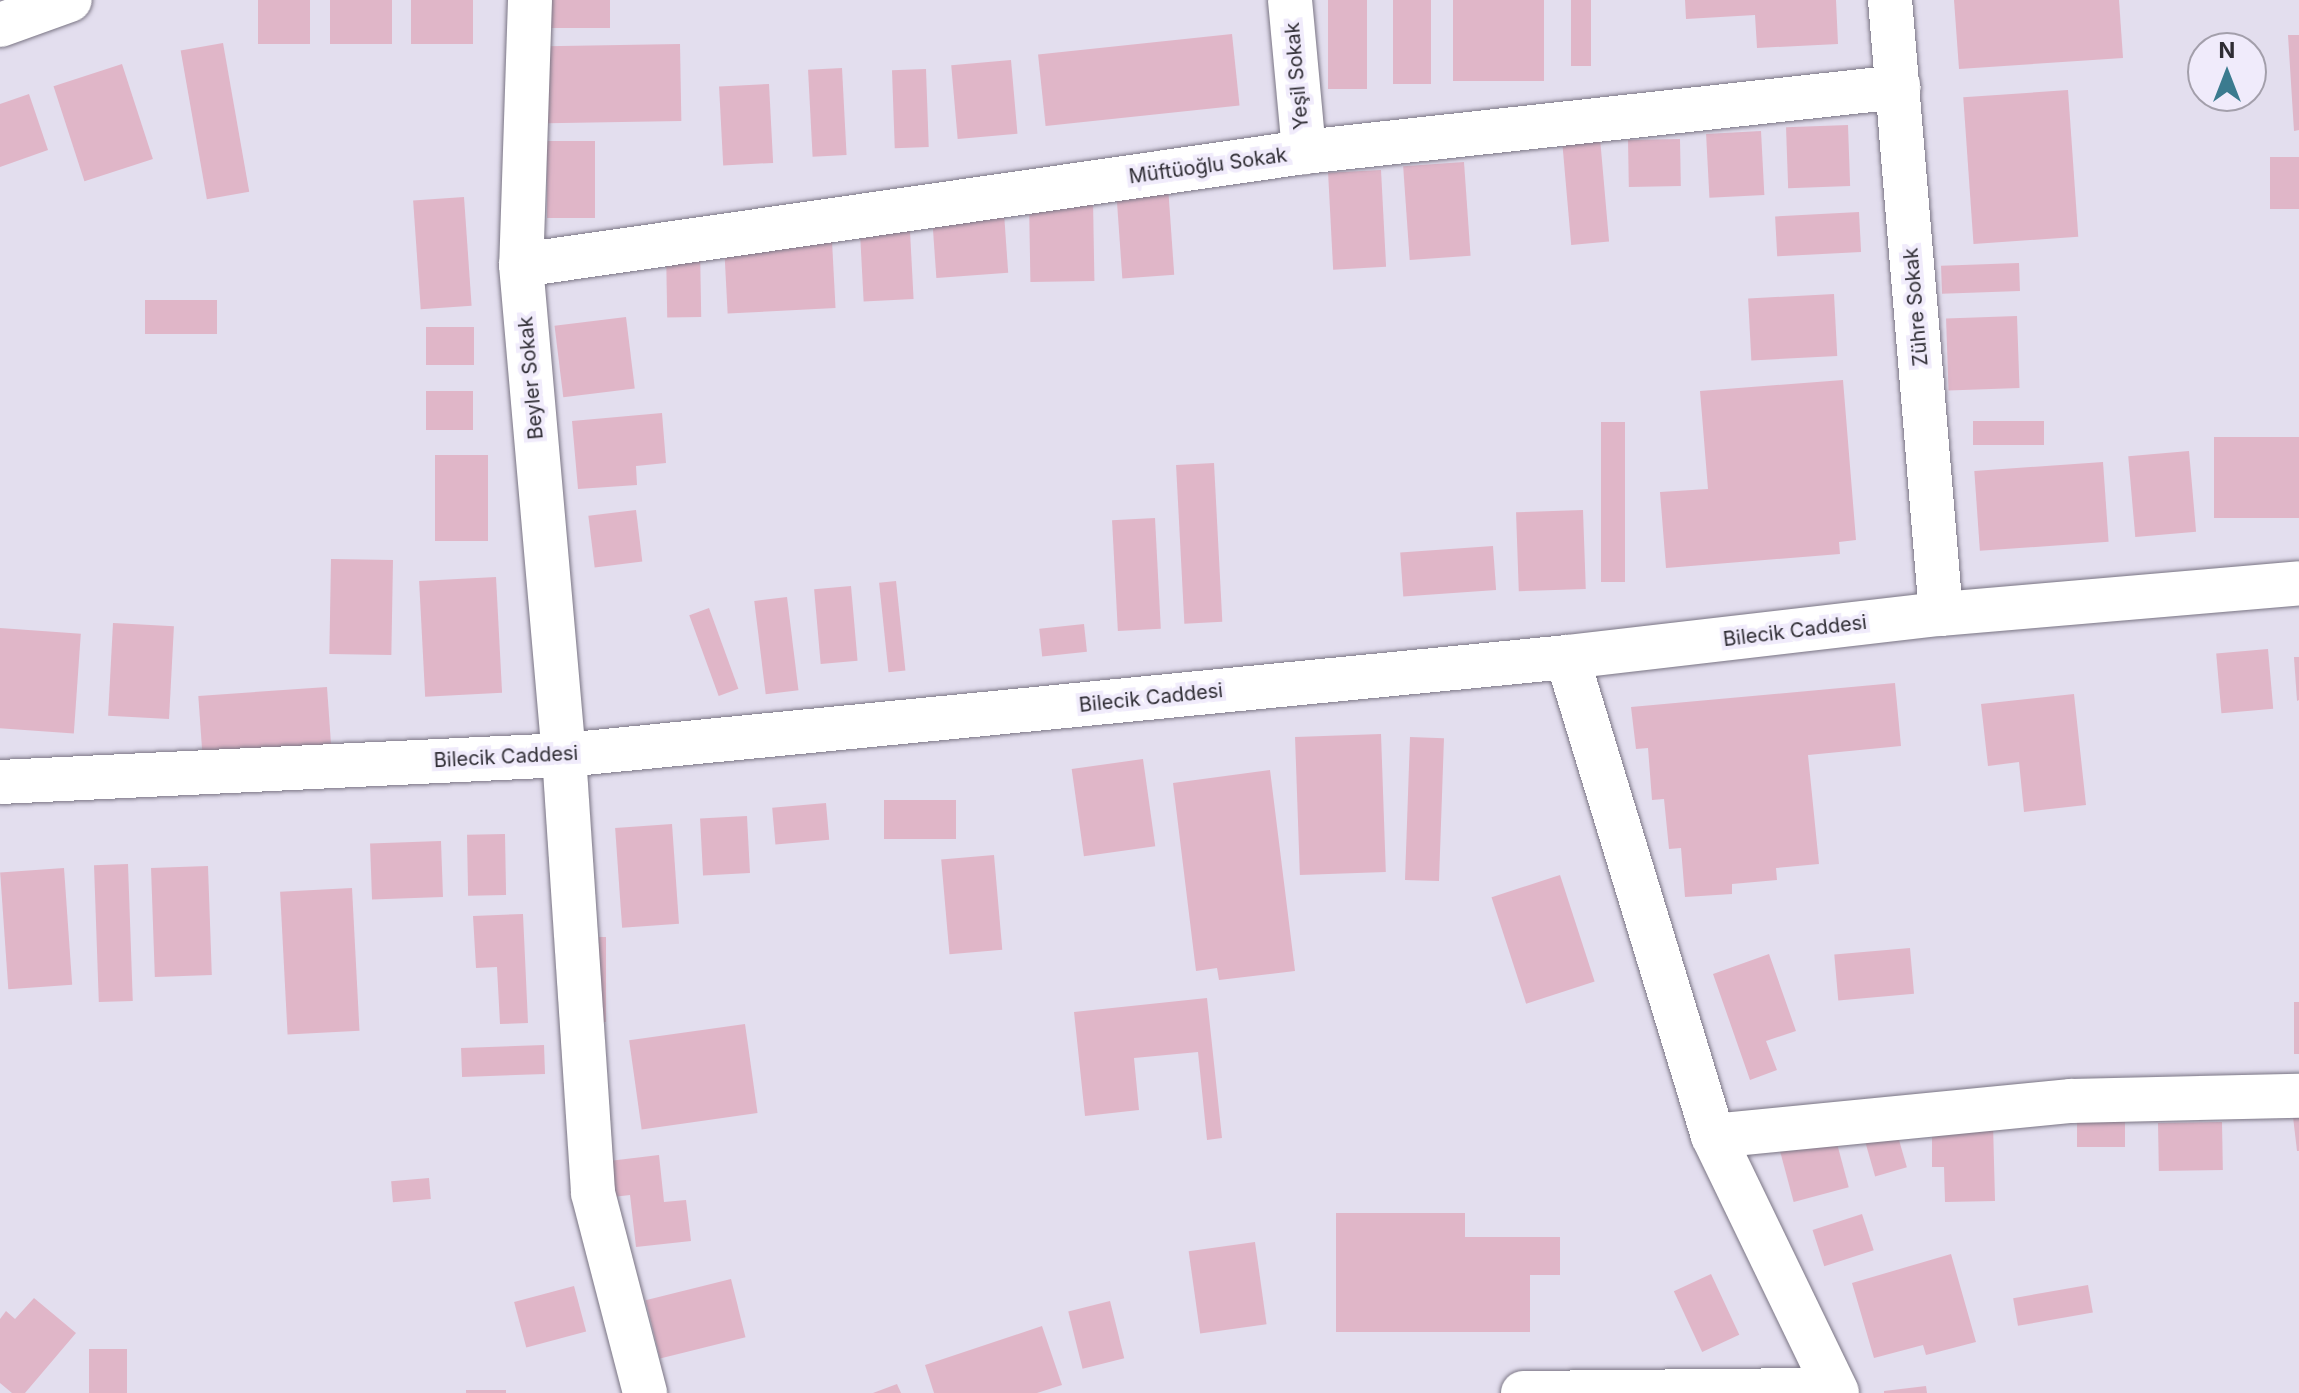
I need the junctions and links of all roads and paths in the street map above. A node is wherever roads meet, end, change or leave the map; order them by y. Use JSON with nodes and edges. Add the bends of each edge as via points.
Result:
{"nodes":[{"id":1,"x":70,"y":0,"type":"edge"},
{"id":2,"x":530,"y":0,"type":"edge"},
{"id":3,"x":1290,"y":0,"type":"edge"},
{"id":4,"x":1890,"y":0,"type":"edge"},
{"id":5,"x":0,"y":25,"type":"edge"},
{"id":6,"x":1898,"y":87,"type":"junction"},
{"id":7,"x":1304,"y":152,"type":"junction"},
{"id":8,"x":521,"y":265,"type":"junction"},
{"id":9,"x":2299,"y":583,"type":"edge"},
{"id":10,"x":1941,"y":614,"type":"junction"},
{"id":11,"x":1567,"y":657,"type":"junction"},
{"id":12,"x":564,"y":755,"type":"junction"},
{"id":13,"x":0,"y":782,"type":"edge"},
{"id":14,"x":2299,"y":1096,"type":"edge"},
{"id":15,"x":1713,"y":1136,"type":"junction"},
{"id":16,"x":1836,"y":1391,"type":"edge"},
{"id":17,"x":645,"y":1393,"type":"edge"},
{"id":18,"x":1523,"y":1393,"type":"edge"}],
"edges":[{"from":1,"to":5,"type":"street"},
{"from":2,"to":8,"type":"street","name":"Beyler Sokak"},
{"from":3,"to":7,"type":"street","name":"Yeşil Sokak"},
{"from":4,"to":6,"type":"street","name":"Zühre Sokak"},
{"from":6,"to":7,"type":"street","name":"Müftüoğlu Sokak"},
{"from":6,"to":10,"type":"street","name":"Zühre Sokak"},
{"from":7,"to":8,"type":"street","name":"Müftüoğlu Sokak"},
{"from":8,"to":12,"type":"street","name":"Beyler Sokak"},
{"from":9,"to":10,"type":"street","name":"Bilecik Caddesi"},
{"from":10,"to":11,"type":"street","name":"Bilecik Caddesi"},
{"from":11,"to":12,"type":"street","name":"Bilecik Caddesi"},
{"from":11,"to":15,"type":"street"},
{"from":12,"to":13,"type":"street","name":"Bilecik Caddesi"},
{"from":12,"to":17,"type":"street","name":"Beyler Sokak","via":[[593,1193]]},
{"from":14,"to":15,"type":"street","via":[[2071,1101]]},
{"from":15,"to":16,"type":"street"},
{"from":16,"to":18,"type":"street"}]}
